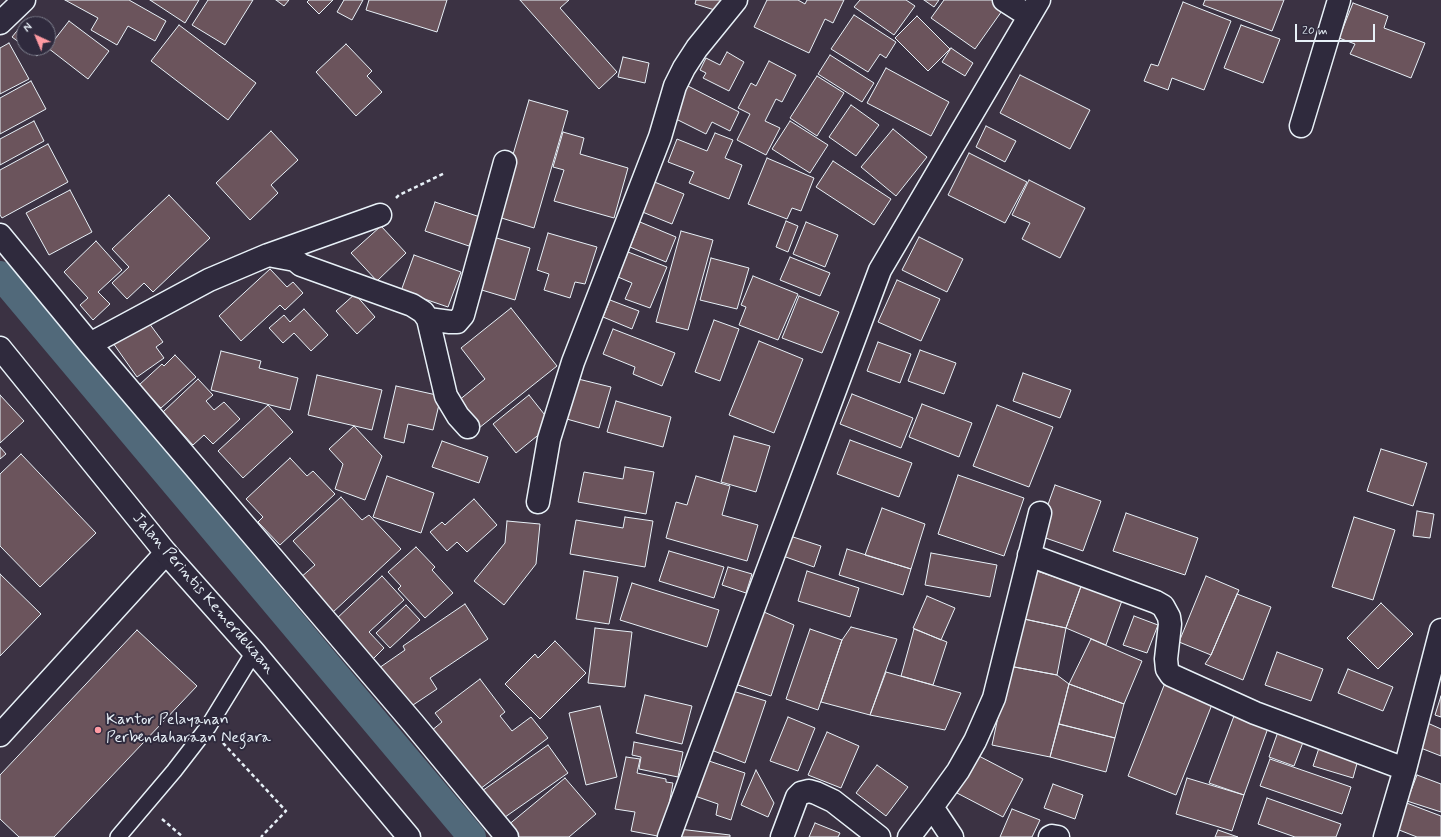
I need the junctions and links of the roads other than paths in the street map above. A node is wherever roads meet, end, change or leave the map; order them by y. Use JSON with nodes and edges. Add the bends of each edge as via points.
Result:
{"nodes":[{"id":1,"x":24,"y":0,"type":"edge"},
{"id":2,"x":736,"y":0,"type":"edge"},
{"id":3,"x":1004,"y":0,"type":"edge"},
{"id":4,"x":1339,"y":0,"type":"edge"},
{"id":5,"x":1034,"y":8,"type":"edge"},
{"id":6,"x":0,"y":23,"type":"edge"},
{"id":7,"x":1301,"y":126,"type":"dead end"},
{"id":8,"x":506,"y":162,"type":"dead end"},
{"id":9,"x":380,"y":215,"type":"road end"},
{"id":10,"x":0,"y":235,"type":"edge"},
{"id":11,"x":268,"y":255,"type":"junction"},
{"id":12,"x":428,"y":319,"type":"junction"},
{"id":13,"x":90,"y":344,"type":"junction"},
{"id":14,"x":0,"y":348,"type":"edge"},
{"id":15,"x":468,"y":427,"type":"dead end"},
{"id":16,"x":538,"y":502,"type":"dead end"},
{"id":17,"x":1040,"y":513,"type":"dead end"},
{"id":18,"x":166,"y":553,"type":"junction"},
{"id":19,"x":1029,"y":555,"type":"junction"},
{"id":20,"x":1441,"y":630,"type":"edge"},
{"id":21,"x":254,"y":652,"type":"junction"},
{"id":22,"x":0,"y":735,"type":"edge"},
{"id":23,"x":1405,"y":769,"type":"junction"},
{"id":24,"x":932,"y":807,"type":"junction"},
{"id":25,"x":118,"y":837,"type":"edge"},
{"id":26,"x":409,"y":837,"type":"edge"},
{"id":27,"x":507,"y":837,"type":"edge"},
{"id":28,"x":669,"y":837,"type":"edge"},
{"id":29,"x":782,"y":837,"type":"edge"},
{"id":30,"x":879,"y":837,"type":"edge"},
{"id":31,"x":909,"y":837,"type":"edge"},
{"id":32,"x":952,"y":837,"type":"edge"},
{"id":33,"x":1050,"y":837,"type":"edge"},
{"id":34,"x":1058,"y":837,"type":"edge"},
{"id":35,"x":1385,"y":837,"type":"edge"}],
"edges":[{"from":1,"to":6,"type":"street"},
{"from":2,"to":16,"type":"street","via":[[697,48],[675,86],[660,138],[573,362],[549,440]]},
{"from":3,"to":5,"type":"street"},
{"from":4,"to":7,"type":"street"},
{"from":5,"to":28,"type":"street","via":[[880,270]]},
{"from":8,"to":12,"type":"street","via":[[463,315],[457,322]]},
{"from":9,"to":11,"type":"street"},
{"from":10,"to":13,"type":"street"},
{"from":11,"to":12,"type":"street","via":[[295,260],[412,305]]},
{"from":11,"to":13,"type":"street","via":[[209,280]]},
{"from":12,"to":15,"type":"street","via":[[446,396]]},
{"from":13,"to":27,"type":"street"},
{"from":14,"to":18,"type":"street","name":"Jalan Perintis Kemerdekaan"},
{"from":17,"to":19,"type":"street"},
{"from":18,"to":21,"type":"street","name":"Jalan Perintis Kemerdekaan"},
{"from":18,"to":22,"type":"street"},
{"from":19,"to":23,"type":"street","via":[[1163,606],[1170,624],[1166,659],[1167,669],[1171,675],[1255,713]]},
{"from":19,"to":24,"type":"street","via":[[994,698],[976,741]]},
{"from":20,"to":23,"type":"street"},
{"from":21,"to":25,"type":"lane","via":[[208,726]]},
{"from":21,"to":26,"type":"street","name":"Jalan Perintis Kemerdekaan"},
{"from":23,"to":35,"type":"street"},
{"from":24,"to":31,"type":"street"},
{"from":24,"to":32,"type":"street"},
{"from":29,"to":30,"type":"street","via":[[798,797],[801,793],[809,791],[833,800]]},
{"from":33,"to":34,"type":"street"}]}
